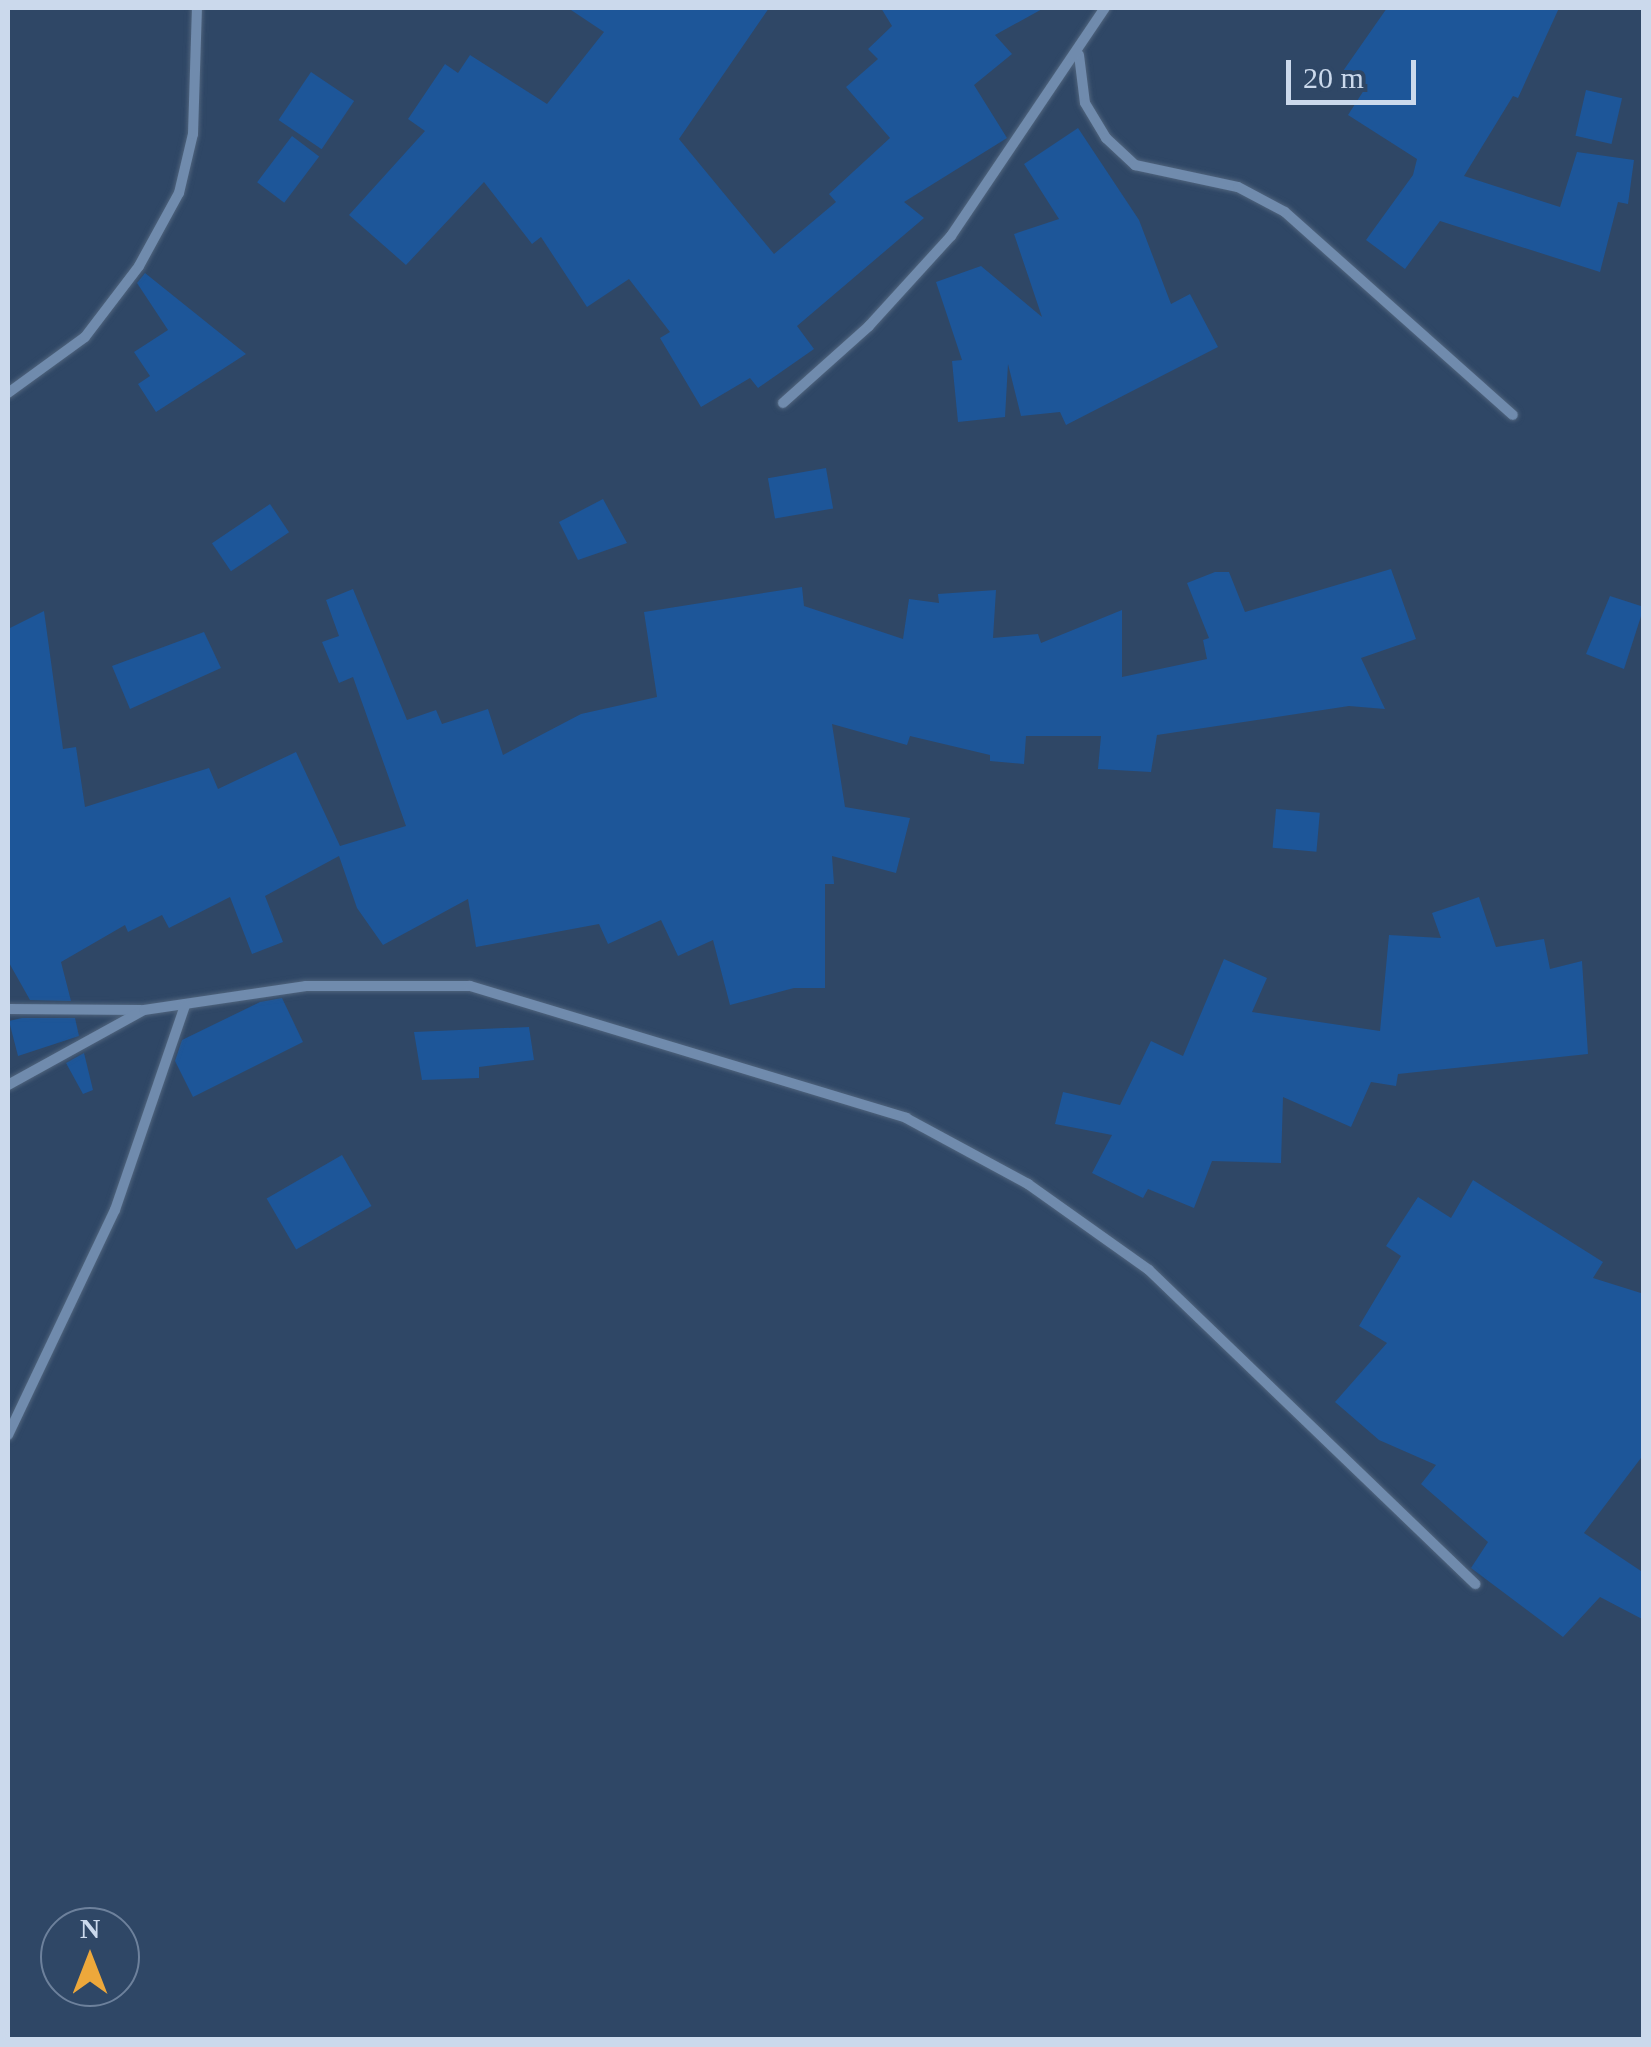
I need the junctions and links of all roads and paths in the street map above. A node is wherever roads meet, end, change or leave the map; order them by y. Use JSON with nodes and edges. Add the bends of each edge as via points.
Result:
{"nodes":[{"id":1,"x":196,"y":8,"type":"edge"},
{"id":2,"x":1106,"y":8,"type":"edge"},
{"id":3,"x":1079,"y":55,"type":"junction"},
{"id":4,"x":8,"y":392,"type":"edge"},
{"id":5,"x":782,"y":403,"type":"dead end"},
{"id":6,"x":1513,"y":415,"type":"dead end"},
{"id":7,"x":184,"y":1005,"type":"junction"},
{"id":8,"x":8,"y":1009,"type":"edge"},
{"id":9,"x":144,"y":1010,"type":"junction"},
{"id":10,"x":8,"y":1084,"type":"edge"},
{"id":11,"x":8,"y":1436,"type":"edge"},
{"id":12,"x":1475,"y":1584,"type":"dead end"}],
"edges":[{"from":1,"to":4,"type":"street","via":[[192,134],[180,193],[139,266],[85,337]]},
{"from":2,"to":3,"type":"street"},
{"from":3,"to":5,"type":"street","via":[[951,236],[869,326]]},
{"from":3,"to":6,"type":"street","via":[[1085,103],[1106,138],[1135,164],[1238,187],[1285,212]]},
{"from":7,"to":9,"type":"street"},
{"from":7,"to":11,"type":"street","via":[[114,1210]]},
{"from":7,"to":12,"type":"street","via":[[306,986],[470,986],[906,1118],[1028,1184],[1149,1270]]},
{"from":8,"to":9,"type":"street"},
{"from":9,"to":10,"type":"street"}]}
